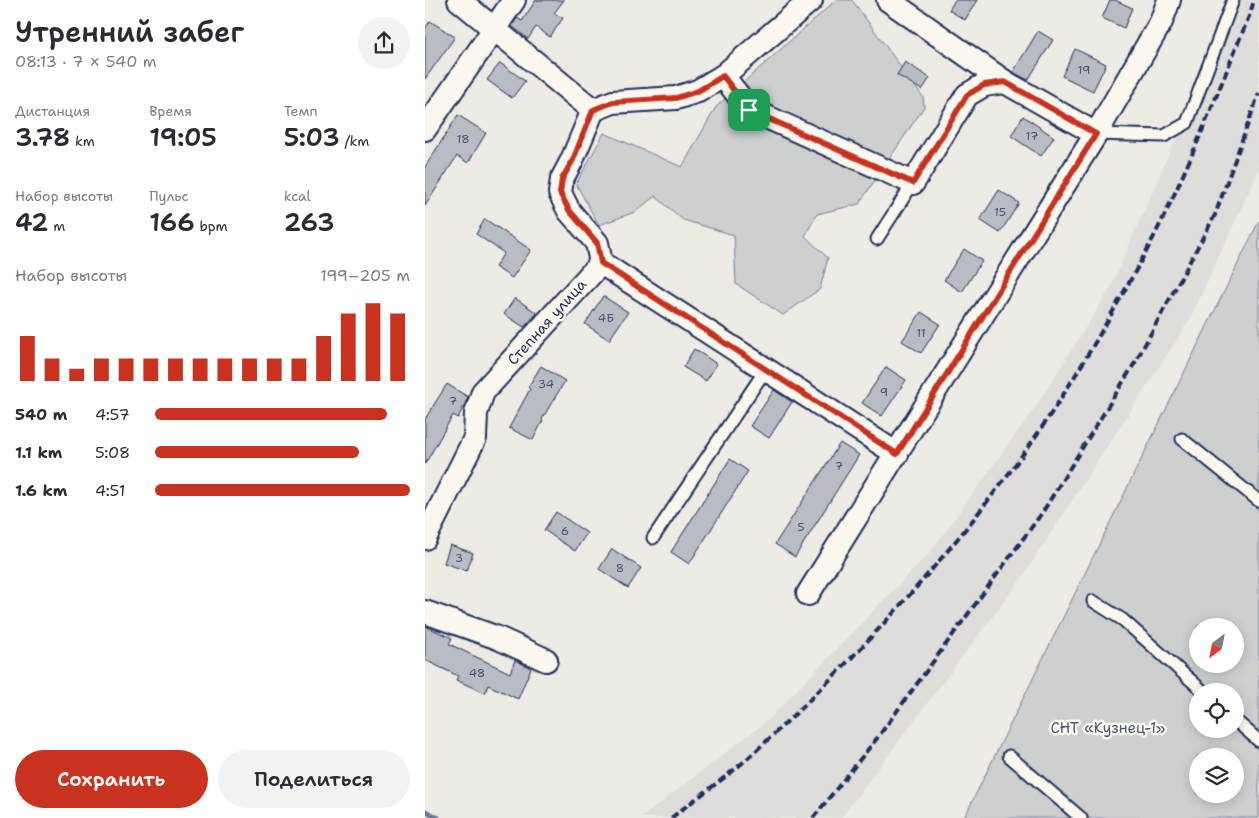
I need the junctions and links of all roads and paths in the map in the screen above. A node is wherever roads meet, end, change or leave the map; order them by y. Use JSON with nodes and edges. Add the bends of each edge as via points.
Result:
{"nodes":[{"id":1,"x":459,"y":0,"type":"edge"},
{"id":2,"x":514,"y":0,"type":"edge"},
{"id":3,"x":811,"y":0,"type":"edge"},
{"id":4,"x":888,"y":0,"type":"edge"},
{"id":5,"x":1169,"y":0,"type":"edge"},
{"id":6,"x":1233,"y":0,"type":"edge"},
{"id":7,"x":495,"y":30,"type":"junction"},
{"id":8,"x":723,"y":76,"type":"junction"},
{"id":9,"x":1005,"y":82,"type":"junction"},
{"id":10,"x":593,"y":110,"type":"junction"},
{"id":11,"x":425,"y":129,"type":"edge"},
{"id":12,"x":1096,"y":134,"type":"junction"},
{"id":13,"x":913,"y":183,"type":"junction"},
{"id":14,"x":877,"y":239,"type":"dead end"},
{"id":15,"x":601,"y":263,"type":"junction"},
{"id":16,"x":766,"y":369,"type":"junction"},
{"id":17,"x":1182,"y":439,"type":"dead end"},
{"id":18,"x":897,"y":454,"type":"junction"},
{"id":19,"x":1259,"y":501,"type":"edge"},
{"id":20,"x":425,"y":538,"type":"edge"},
{"id":21,"x":653,"y":538,"type":"dead end"},
{"id":22,"x":807,"y":594,"type":"dead end"},
{"id":23,"x":1093,"y":601,"type":"dead end"},
{"id":24,"x":425,"y":612,"type":"edge"},
{"id":25,"x":546,"y":660,"type":"dead end"},
{"id":26,"x":1194,"y":683,"type":"edge"},
{"id":27,"x":1244,"y":728,"type":"edge"},
{"id":28,"x":1259,"y":741,"type":"edge"},
{"id":29,"x":1009,"y":756,"type":"dead end"},
{"id":30,"x":1081,"y":818,"type":"edge"}],
"edges":[{"from":1,"to":7,"type":"street"},
{"from":2,"to":7,"type":"street"},
{"from":3,"to":8,"type":"street"},
{"from":4,"to":9,"type":"street"},
{"from":5,"to":12,"type":"street","via":[[1161,22]]},
{"from":6,"to":12,"type":"lane","via":[[1187,124],[1164,136]]},
{"from":7,"to":10,"type":"street"},
{"from":7,"to":11,"type":"street"},
{"from":8,"to":10,"type":"street","via":[[698,91],[676,98],[613,102]]},
{"from":8,"to":13,"type":"street","via":[[749,110]]},
{"from":9,"to":12,"type":"street"},
{"from":9,"to":13,"type":"street","via":[[984,85],[967,95]]},
{"from":10,"to":15,"type":"street","via":[[562,179],[560,193],[569,210],[597,243]]},
{"from":12,"to":18,"type":"street"},
{"from":13,"to":14,"type":"lane"},
{"from":15,"to":16,"type":"street"},
{"from":15,"to":20,"type":"street","name":"Степная улица","via":[[483,392],[476,413],[475,438]]},
{"from":16,"to":18,"type":"street"},
{"from":16,"to":21,"type":"lane"},
{"from":17,"to":19,"type":"lane"},
{"from":18,"to":22,"type":"street"},
{"from":23,"to":26,"type":"lane","via":[[1123,620]]},
{"from":24,"to":25,"type":"street","via":[[498,638]]},
{"from":27,"to":28,"type":"lane"},
{"from":29,"to":30,"type":"lane"}]}
